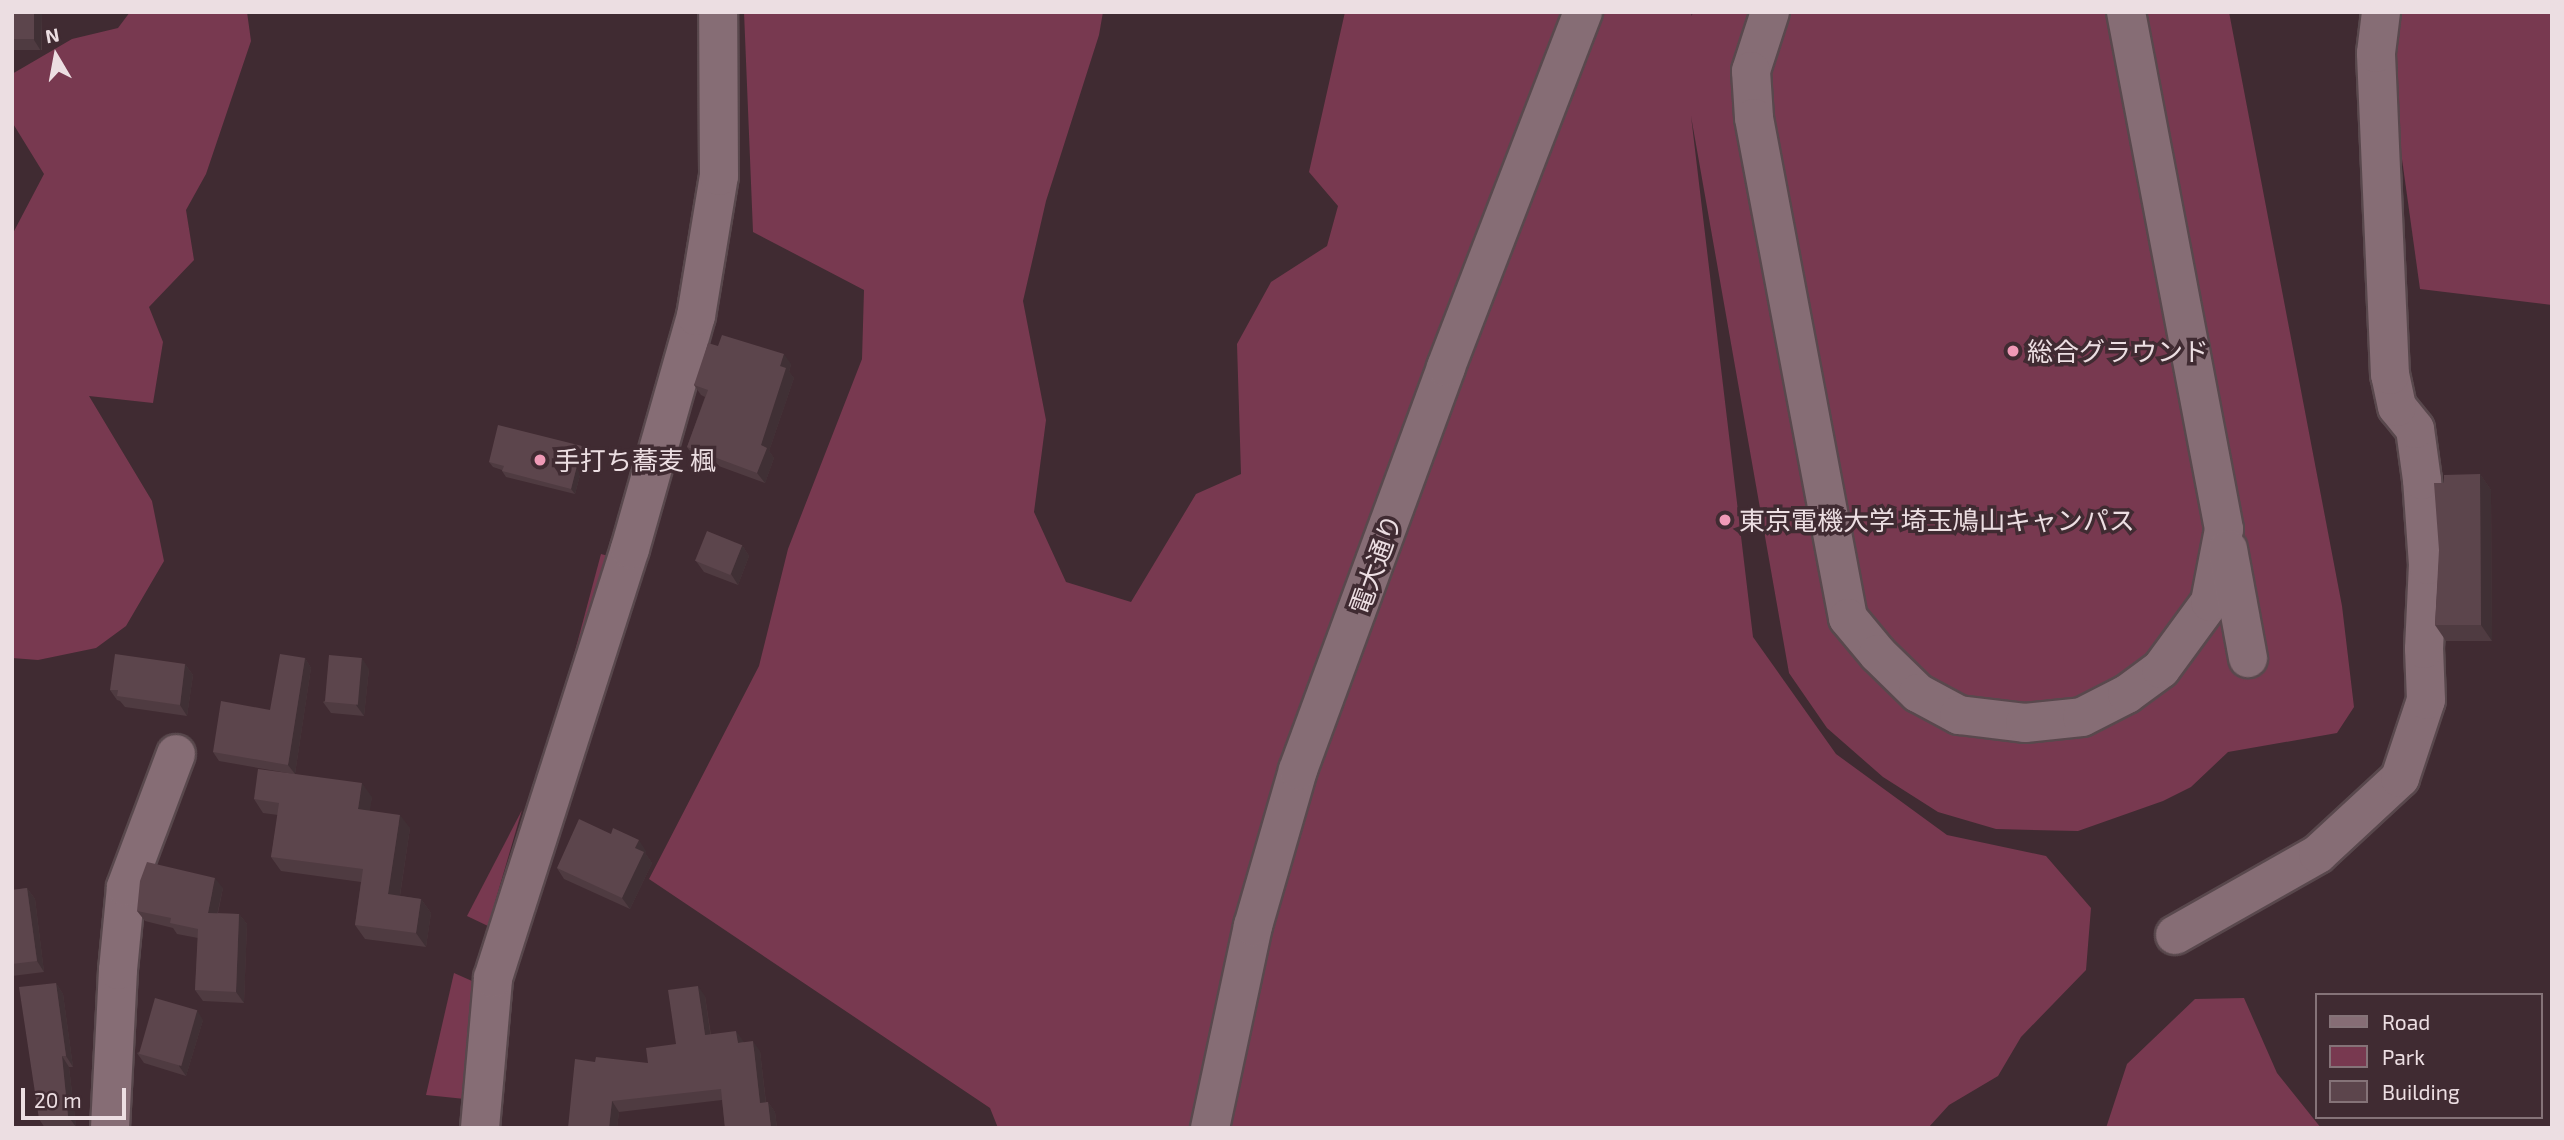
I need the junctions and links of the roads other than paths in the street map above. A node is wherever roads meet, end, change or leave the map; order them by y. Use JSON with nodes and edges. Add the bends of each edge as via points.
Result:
{"nodes":[{"id":1,"x":718,"y":12,"type":"edge"},
{"id":2,"x":1583,"y":12,"type":"edge"},
{"id":3,"x":1770,"y":12,"type":"edge"},
{"id":4,"x":2381,"y":12,"type":"edge"},
{"id":5,"x":2127,"y":14,"type":"edge"},
{"id":6,"x":2224,"y":529,"type":"junction"},
{"id":7,"x":2248,"y":658,"type":"dead end"},
{"id":8,"x":176,"y":754,"type":"dead end"},
{"id":9,"x":2175,"y":935,"type":"dead end"},
{"id":10,"x":110,"y":1128,"type":"edge"},
{"id":11,"x":480,"y":1128,"type":"edge"},
{"id":12,"x":1210,"y":1128,"type":"edge"}],
"edges":[{"from":1,"to":11,"type":"street","via":[[719,176],[696,316],[630,549],[493,978]]},
{"from":2,"to":12,"type":"street","name":"電大通り","via":[[1460,329],[1298,770],[1253,926]]},
{"from":3,"to":6,"type":"street","via":[[1751,71],[1754,118],[1847,618],[1878,654],[1918,693],[1959,715],[2025,723],[2082,717],[2127,694],[2161,669],[2210,602]]},
{"from":4,"to":9,"type":"street","via":[[2376,53],[2390,375],[2397,407],[2415,429],[2422,480],[2428,565],[2426,700],[2400,778],[2318,854]]},
{"from":5,"to":6,"type":"street"},
{"from":6,"to":7,"type":"street"},
{"from":8,"to":10,"type":"street","via":[[125,887]]}]}
